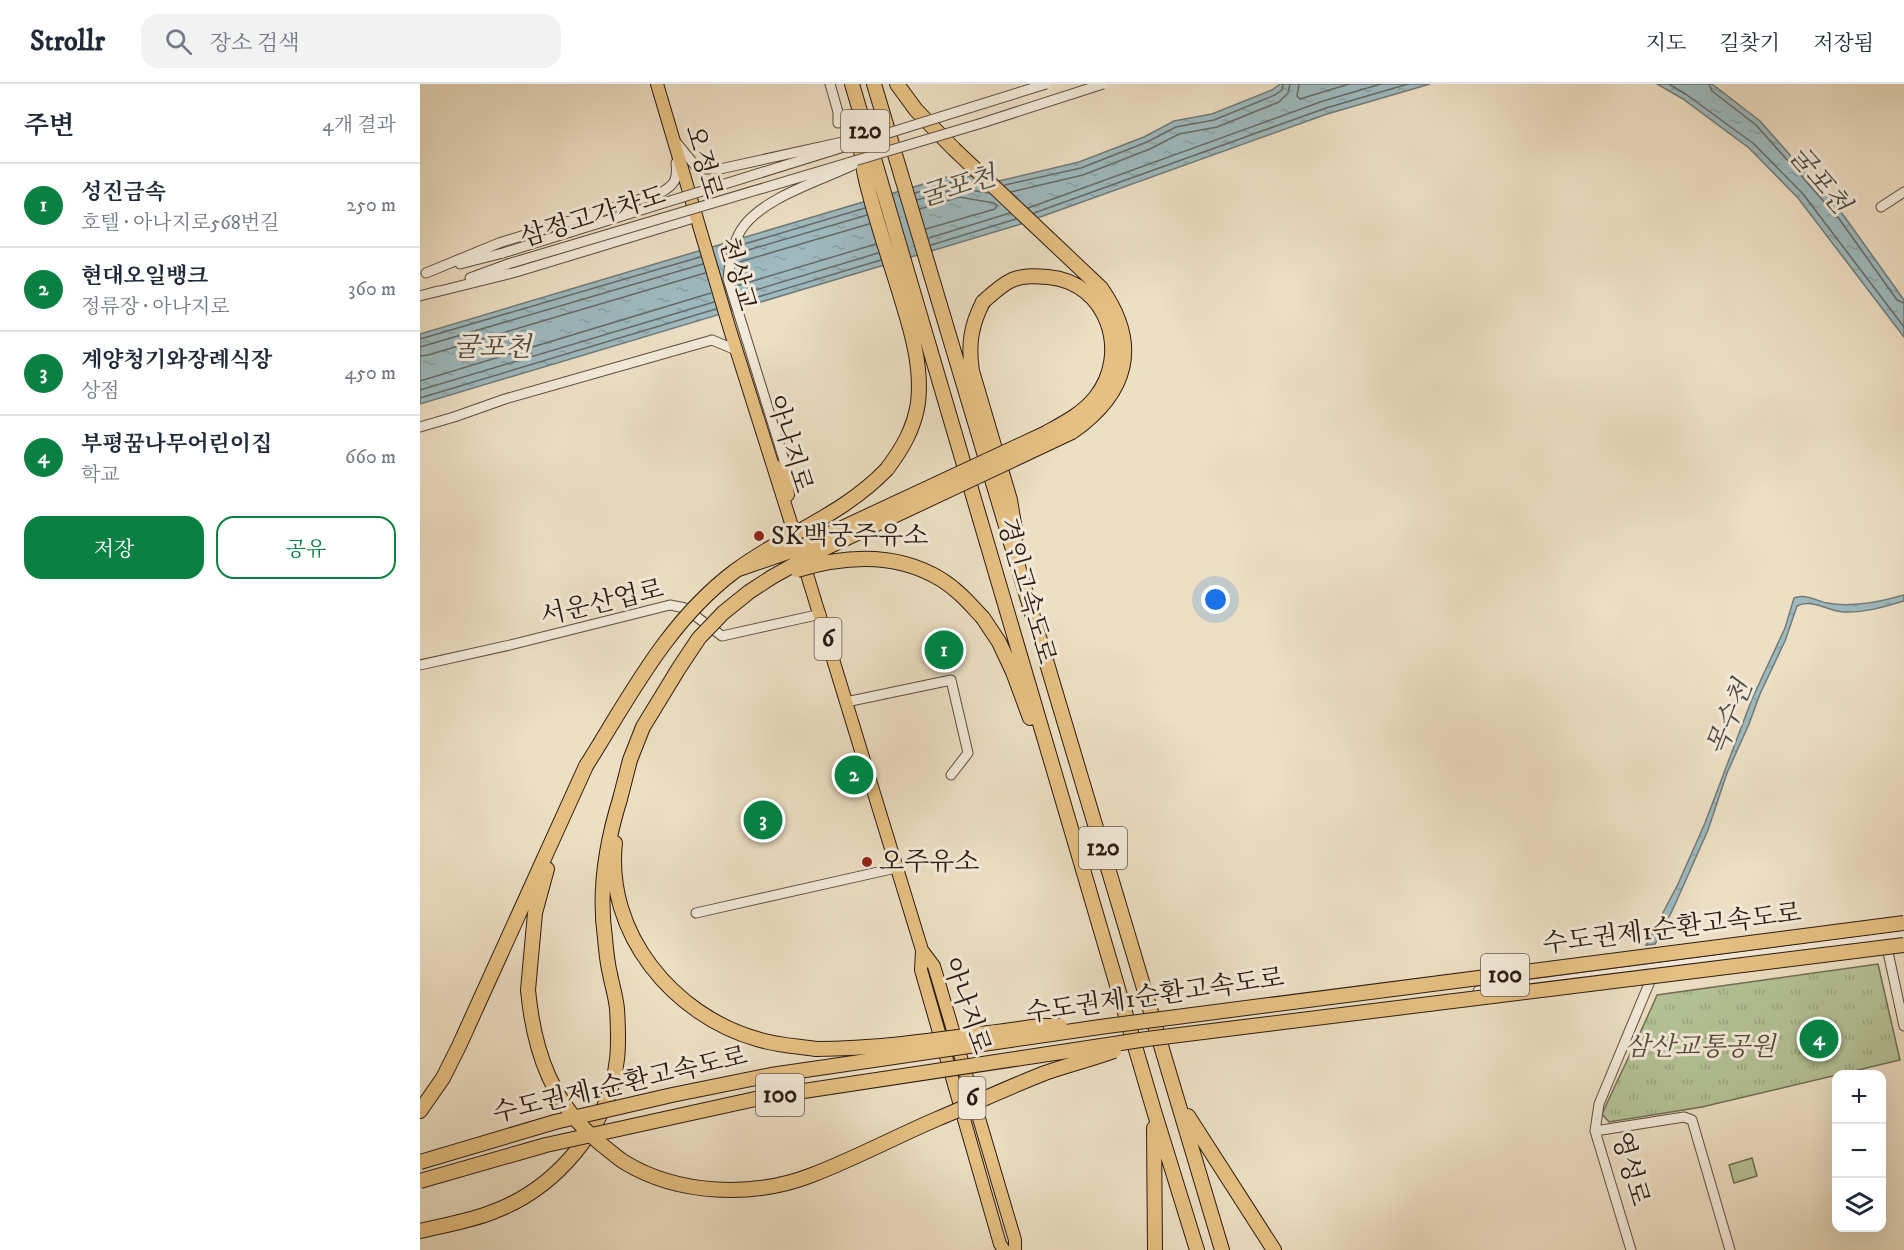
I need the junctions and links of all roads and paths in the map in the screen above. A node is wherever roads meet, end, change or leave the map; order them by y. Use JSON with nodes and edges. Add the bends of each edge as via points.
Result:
{"nodes":[{"id":1,"x":657,"y":84,"type":"edge"},
{"id":2,"x":830,"y":84,"type":"edge"},
{"id":3,"x":851,"y":84,"type":"edge"},
{"id":4,"x":874,"y":84,"type":"edge"},
{"id":5,"x":897,"y":84,"type":"edge"},
{"id":6,"x":1046,"y":84,"type":"edge"},
{"id":7,"x":1102,"y":84,"type":"edge"},
{"id":8,"x":838,"y":123,"type":"dead end"},
{"id":9,"x":876,"y":138,"type":"junction"},
{"id":10,"x":673,"y":139,"type":"junction"},
{"id":11,"x":879,"y":153,"type":"junction"},
{"id":12,"x":1904,"y":192,"type":"edge"},
{"id":13,"x":1881,"y":207,"type":"dead end"},
{"id":14,"x":696,"y":218,"type":"junction"},
{"id":15,"x":423,"y":273,"type":"edge"},
{"id":16,"x":902,"y":276,"type":"junction"},
{"id":17,"x":432,"y":293,"type":"junction"},
{"id":18,"x":420,"y":296,"type":"edge"},
{"id":19,"x":730,"y":330,"type":"joint"},
{"id":20,"x":736,"y":350,"type":"junction"},
{"id":21,"x":420,"y":427,"type":"edge"},
{"id":22,"x":784,"y":460,"type":"joint"},
{"id":23,"x":791,"y":523,"type":"junction"},
{"id":24,"x":736,"y":570,"type":"junction"},
{"id":25,"x":772,"y":577,"type":"junction"},
{"id":26,"x":1026,"y":594,"type":"junction"},
{"id":27,"x":820,"y":615,"type":"junction"},
{"id":28,"x":420,"y":665,"type":"edge"},
{"id":29,"x":846,"y":702,"type":"junction"},
{"id":30,"x":1051,"y":760,"type":"junction"},
{"id":31,"x":586,"y":766,"type":"junction"},
{"id":32,"x":951,"y":775,"type":"dead end"},
{"id":33,"x":620,"y":799,"type":"junction"},
{"id":34,"x":896,"y":868,"type":"junction"},
{"id":35,"x":696,"y":913,"type":"dead end"},
{"id":36,"x":1904,"y":923,"type":"edge"},
{"id":37,"x":1904,"y":935,"type":"edge"},
{"id":38,"x":1885,"y":937,"type":"junction"},
{"id":39,"x":1904,"y":945,"type":"edge"},
{"id":40,"x":922,"y":950,"type":"junction"},
{"id":41,"x":1656,"y":967,"type":"junction"},
{"id":42,"x":1452,"y":995,"type":"dead end"},
{"id":43,"x":1107,"y":1026,"type":"junction"},
{"id":44,"x":1904,"y":1026,"type":"edge"},
{"id":45,"x":1147,"y":1039,"type":"junction"},
{"id":46,"x":1179,"y":1103,"type":"junction"},
{"id":47,"x":420,"y":1111,"type":"edge"},
{"id":48,"x":1154,"y":1111,"type":"junction"},
{"id":49,"x":1595,"y":1131,"type":"junction"},
{"id":50,"x":420,"y":1162,"type":"edge"},
{"id":51,"x":420,"y":1181,"type":"edge"},
{"id":52,"x":420,"y":1231,"type":"edge"},
{"id":53,"x":1005,"y":1250,"type":"edge"},
{"id":54,"x":1014,"y":1250,"type":"edge"},
{"id":55,"x":1155,"y":1250,"type":"edge"},
{"id":56,"x":1197,"y":1250,"type":"edge"},
{"id":57,"x":1222,"y":1250,"type":"edge"},
{"id":58,"x":1274,"y":1250,"type":"edge"},
{"id":59,"x":1631,"y":1250,"type":"edge"},
{"id":60,"x":1730,"y":1250,"type":"edge"}],
"edges":[{"from":1,"to":10,"type":"main road","name":"오정로","number":"6"},
{"from":2,"to":8,"type":"street"},
{"from":3,"to":16,"type":"highway","via":[[873,179]]},
{"from":4,"to":26,"type":"highway","name":"경인고속도로","number":"120"},
{"from":5,"to":25,"type":"highway","bridge":true,"via":[[954,149],[1101,288],[1121,324],[1123,368],[1105,404],[1090,420],[1062,438],[815,553]]},
{"from":6,"to":9,"type":"street","name":"삼정고가차도","bridge":true},
{"from":7,"to":11,"type":"street","name":"삼정고가차도","bridge":true},
{"from":9,"to":10,"type":"street","bridge":true,"via":[[698,169]]},
{"from":9,"to":15,"type":"street","name":"삼정고가차도","bridge":true,"via":[[503,253]]},
{"from":10,"to":14,"type":"main road","name":"오정로","number":"6"},
{"from":10,"to":15,"type":"street","via":[[677,176],[673,186],[660,193],[499,243]]},
{"from":11,"to":17,"type":"street","name":"삼정고가차도","bridge":true,"via":[[508,264]]},
{"from":11,"to":22,"type":"street","bridge":true,"via":[[776,200],[753,215],[731,254],[728,279]]},
{"from":12,"to":13,"type":"street"},
{"from":14,"to":17,"type":"street"},
{"from":14,"to":19,"type":"main road","name":"천상교","number":"6"},
{"from":16,"to":24,"type":"highway","bridge":true,"via":[[919,374],[912,429],[901,451],[860,495]]},
{"from":16,"to":30,"type":"highway","name":"경인고속도로","number":"120"},
{"from":17,"to":18,"type":"street"},
{"from":19,"to":20,"type":"main road","name":"아나지로","number":"6"},
{"from":20,"to":21,"type":"street","via":[[712,340]]},
{"from":20,"to":23,"type":"main road","name":"아나지로","number":"6"},
{"from":22,"to":23,"type":"main road"},
{"from":23,"to":27,"type":"main road","name":"아나지로","number":"6"},
{"from":24,"to":26,"type":"highway","bridge":true,"via":[[797,549],[1047,433],[1083,411],[1105,382],[1112,350],[1111,333],[1107,317],[1094,298],[1057,277],[1033,275],[995,290],[983,302],[970,335],[972,371],[1010,500]]},
{"from":24,"to":31,"type":"highway","bridge":true,"via":[[682,619],[652,658]]},
{"from":25,"to":30,"type":"highway","bridge":true,"via":[[836,560],[865,558],[893,560],[942,580],[963,596],[999,642]]},
{"from":25,"to":33,"type":"highway","bridge":true,"via":[[723,613],[694,646],[643,727]]},
{"from":26,"to":46,"type":"highway","name":"경인고속도로","number":"120"},
{"from":27,"to":28,"type":"street","name":"서운산업로","via":[[722,636],[685,608],[670,606]]},
{"from":27,"to":29,"type":"main road","name":"아나지로","number":"6"},
{"from":29,"to":32,"type":"street","via":[[951,680],[968,753]]},
{"from":29,"to":34,"type":"main road","name":"아나지로","number":"6"},
{"from":30,"to":48,"type":"highway","name":"경인고속도로","number":"120"},
{"from":31,"to":45,"type":"highway","bridge":true,"via":[[546,871],[535,913],[528,990],[538,1050],[551,1083],[568,1112],[623,1161],[663,1180],[705,1189],[776,1185],[810,1176],[1046,1073]]},
{"from":31,"to":47,"type":"highway","via":[[459,1046]]},
{"from":33,"to":43,"type":"highway","bridge":true,"via":[[614,850],[616,883],[635,943],[672,990],[698,1012],[728,1028],[780,1045],[846,1049],[1041,1026]]},
{"from":33,"to":52,"type":"highway","via":[[609,835],[603,903],[609,971],[617,1005],[617,1059],[598,1120],[558,1171],[520,1199],[468,1220]]},
{"from":34,"to":35,"type":"street"},
{"from":34,"to":40,"type":"main road","name":"아나지로","number":"6"},
{"from":36,"to":43,"type":"highway","name":"수도권제1순환고속도로","number":"100","bridge":true},
{"from":37,"to":38,"type":"street"},
{"from":38,"to":41,"type":"street"},
{"from":38,"to":44,"type":"street"},
{"from":39,"to":45,"type":"highway","name":"수도권제1순환고속도로","number":"100","bridge":true},
{"from":40,"to":53,"type":"main road","name":"아나지로","number":"6","via":[[921,970],[1000,1244]]},
{"from":40,"to":54,"type":"main road","name":"아나지로","number":"6","via":[[934,966],[1015,1240]]},
{"from":41,"to":42,"type":"street"},
{"from":41,"to":49,"type":"street","name":"영성로","via":[[1599,1104]]},
{"from":43,"to":50,"type":"highway","name":"수도권제1순환고속도로","number":"100","bridge":true,"via":[[771,1075],[555,1122]]},
{"from":45,"to":51,"type":"highway","name":"수도권제1순환고속도로","number":"100","bridge":true,"via":[[764,1097],[546,1145]]},
{"from":46,"to":57,"type":"highway","name":"경인고속도로","number":"120"},
{"from":46,"to":58,"type":"highway","name":"경인고속도로","number":"120"},
{"from":48,"to":55,"type":"highway","name":"경인고속도로","number":"120"},
{"from":48,"to":56,"type":"highway","name":"경인고속도로","number":"120"},
{"from":49,"to":59,"type":"street","name":"영성로"},
{"from":49,"to":60,"type":"street","via":[[1684,1117],[1692,1120]]}]}
